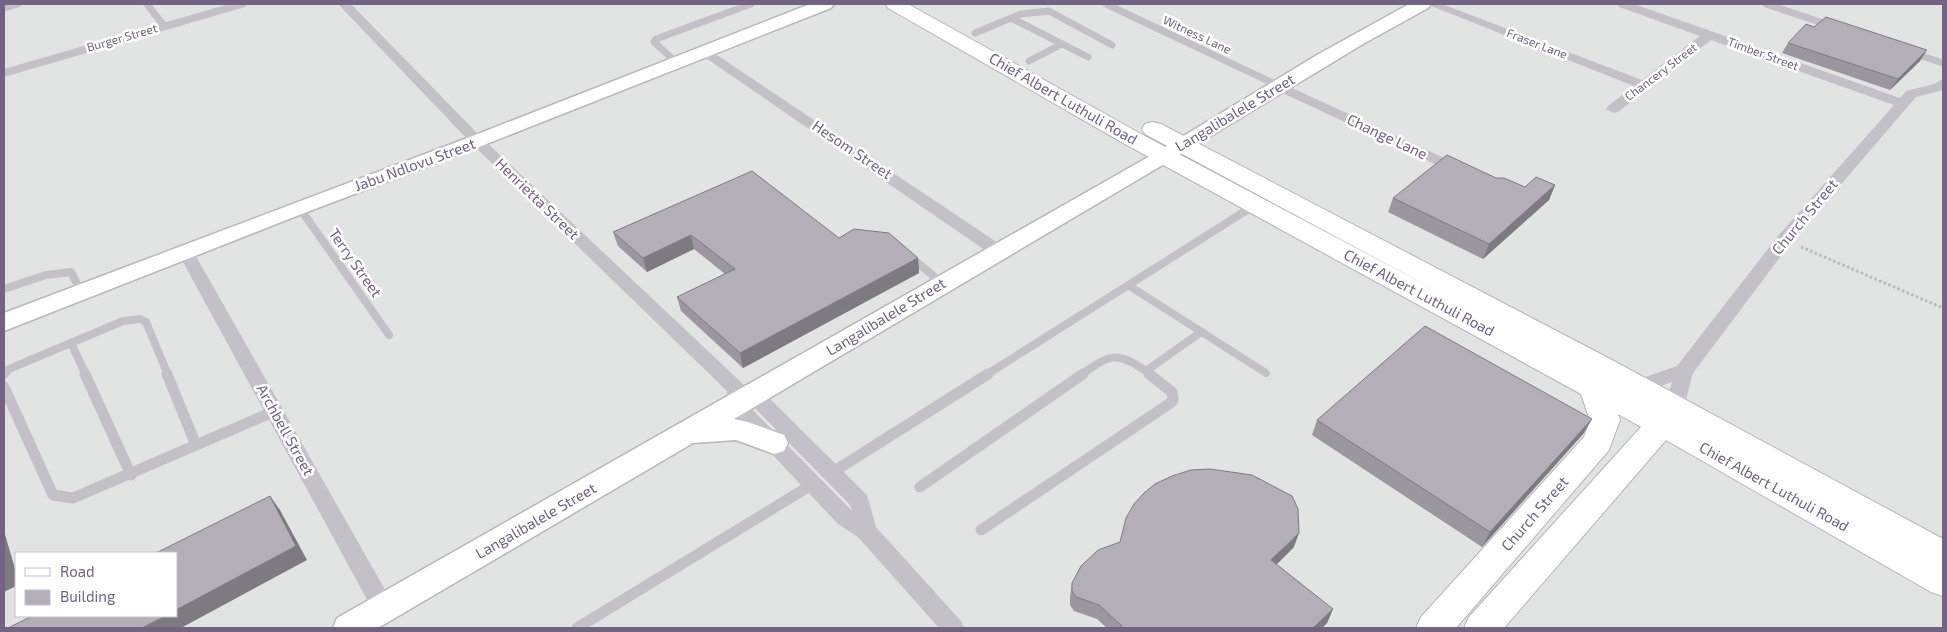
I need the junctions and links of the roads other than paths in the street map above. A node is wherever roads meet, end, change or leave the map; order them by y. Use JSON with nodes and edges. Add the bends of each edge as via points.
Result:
{"nodes":[{"id":1,"x":18,"y":4,"type":"edge"},
{"id":2,"x":147,"y":4,"type":"edge"},
{"id":3,"x":240,"y":4,"type":"edge"},
{"id":4,"x":344,"y":4,"type":"edge"},
{"id":5,"x":751,"y":4,"type":"edge"},
{"id":6,"x":825,"y":4,"type":"edge"},
{"id":7,"x":895,"y":4,"type":"edge"},
{"id":8,"x":921,"y":4,"type":"edge"},
{"id":9,"x":1106,"y":4,"type":"edge"},
{"id":10,"x":1422,"y":4,"type":"edge"},
{"id":11,"x":1432,"y":4,"type":"edge"},
{"id":12,"x":1622,"y":4,"type":"edge"},
{"id":13,"x":1766,"y":4,"type":"edge"},
{"id":14,"x":4,"y":8,"type":"edge"},
{"id":15,"x":1011,"y":18,"type":"junction"},
{"id":16,"x":164,"y":26,"type":"junction"},
{"id":17,"x":1841,"y":28,"type":"edge"},
{"id":18,"x":975,"y":32,"type":"junction"},
{"id":19,"x":1709,"y":35,"type":"junction"},
{"id":20,"x":1062,"y":44,"type":"junction"},
{"id":21,"x":1112,"y":45,"type":"dead end"},
{"id":22,"x":1906,"y":50,"type":"edge"},
{"id":23,"x":705,"y":51,"type":"junction"},
{"id":24,"x":1088,"y":56,"type":"dead end"},
{"id":25,"x":1029,"y":62,"type":"junction"},
{"id":26,"x":677,"y":63,"type":"junction"},
{"id":27,"x":1943,"y":63,"type":"edge"},
{"id":28,"x":4,"y":73,"type":"edge"},
{"id":29,"x":1642,"y":85,"type":"junction"},
{"id":30,"x":1279,"y":86,"type":"junction"},
{"id":31,"x":1942,"y":86,"type":"edge"},
{"id":32,"x":1903,"y":104,"type":"junction"},
{"id":33,"x":1612,"y":109,"type":"dead end"},
{"id":34,"x":477,"y":141,"type":"junction"},
{"id":35,"x":1174,"y":150,"type":"junction"},
{"id":36,"x":1478,"y":179,"type":"edge"},
{"id":37,"x":1255,"y":205,"type":"junction"},
{"id":38,"x":299,"y":207,"type":"junction"},
{"id":39,"x":185,"y":251,"type":"junction"},
{"id":40,"x":998,"y":251,"type":"junction"},
{"id":41,"x":914,"y":260,"type":"edge"},
{"id":42,"x":942,"y":283,"type":"junction"},
{"id":43,"x":1128,"y":285,"type":"junction"},
{"id":44,"x":4,"y":289,"type":"edge"},
{"id":45,"x":81,"y":292,"type":"junction"},
{"id":46,"x":4,"y":322,"type":"edge"},
{"id":47,"x":1201,"y":332,"type":"junction"},
{"id":48,"x":389,"y":335,"type":"dead end"},
{"id":49,"x":71,"y":343,"type":"junction"},
{"id":50,"x":1146,"y":371,"type":"junction"},
{"id":51,"x":1684,"y":371,"type":"junction"},
{"id":52,"x":1266,"y":373,"type":"dead end"},
{"id":53,"x":4,"y":375,"type":"edge"},
{"id":54,"x":4,"y":387,"type":"edge"},
{"id":55,"x":1594,"y":388,"type":"junction"},
{"id":56,"x":1638,"y":388,"type":"junction"},
{"id":57,"x":742,"y":397,"type":"junction"},
{"id":58,"x":275,"y":411,"type":"junction"},
{"id":59,"x":1668,"y":416,"type":"junction"},
{"id":60,"x":686,"y":434,"type":"junction"},
{"id":61,"x":774,"y":443,"type":"junction"},
{"id":62,"x":196,"y":445,"type":"junction"},
{"id":63,"x":833,"y":472,"type":"junction"},
{"id":64,"x":131,"y":475,"type":"junction"},
{"id":65,"x":814,"y":484,"type":"junction"},
{"id":66,"x":920,"y":487,"type":"dead end"},
{"id":67,"x":981,"y":530,"type":"dead end"},
{"id":68,"x":866,"y":531,"type":"junction"},
{"id":69,"x":1943,"y":556,"type":"edge"},
{"id":70,"x":1943,"y":581,"type":"edge"},
{"id":71,"x":370,"y":620,"type":"edge"},
{"id":72,"x":578,"y":628,"type":"edge"},
{"id":73,"x":953,"y":628,"type":"edge"},
{"id":74,"x":1434,"y":628,"type":"edge"},
{"id":75,"x":1482,"y":628,"type":"edge"}],
"edges":[{"from":1,"to":14,"type":"lane"},
{"from":2,"to":16,"type":"lane"},
{"from":3,"to":16,"type":"street","name":"Burger Street"},
{"from":4,"to":34,"type":"street","name":"Henrietta Street"},
{"from":5,"to":26,"type":"lane","via":[[656,39],[654,42]]},
{"from":6,"to":23,"type":"street","name":"Jabu Ndlovu Street"},
{"from":7,"to":35,"type":"main road","name":"Chief Albert Luthuli Road"},
{"from":8,"to":18,"type":"main road","name":"Chief Albert Luthuli Road"},
{"from":9,"to":30,"type":"lane","name":"Witness Lane"},
{"from":10,"to":30,"type":"street","name":"Langalibalele Street"},
{"from":11,"to":29,"type":"street","name":"Fraser Lane"},
{"from":12,"to":19,"type":"street","name":"Timber Street"},
{"from":13,"to":17,"type":"lane"},
{"from":15,"to":18,"type":"lane"},
{"from":15,"to":20,"type":"lane"},
{"from":15,"to":21,"type":"lane","via":[[1028,12],[1049,11]]},
{"from":16,"to":28,"type":"street","name":"Burger Street"},
{"from":18,"to":25,"type":"main road","name":"Chief Albert Luthuli Road"},
{"from":19,"to":29,"type":"street","name":"Chancery Street"},
{"from":19,"to":32,"type":"street","name":"Timber Street"},
{"from":20,"to":24,"type":"lane"},
{"from":20,"to":25,"type":"lane"},
{"from":22,"to":27,"type":"lane"},
{"from":23,"to":26,"type":"street","name":"Jabu Ndlovu Street"},
{"from":23,"to":40,"type":"street","name":"Hesom Street"},
{"from":25,"to":35,"type":"main road","name":"Chief Albert Luthuli Road"},
{"from":26,"to":34,"type":"street","name":"Jabu Ndlovu Street"},
{"from":29,"to":33,"type":"street","name":"Chancery Street"},
{"from":30,"to":35,"type":"street","name":"Langalibalele Street"},
{"from":30,"to":36,"type":"street","name":"Change Lane"},
{"from":31,"to":32,"type":"street","name":"Church Street","via":[[1911,94]]},
{"from":32,"to":51,"type":"street","name":"Church Street","via":[[1784,240]]},
{"from":34,"to":38,"type":"street","name":"Jabu Ndlovu Street"},
{"from":34,"to":57,"type":"street","name":"Henrietta Street"},
{"from":35,"to":37,"type":"main road","name":"Chief Albert Luthuli Road"},
{"from":35,"to":40,"type":"street","name":"Langalibalele Street"},
{"from":35,"to":56,"type":"main road","name":"Chief Albert Luthuli Road"},
{"from":37,"to":43,"type":"lane"},
{"from":37,"to":55,"type":"main road","name":"Chief Albert Luthuli Road"},
{"from":38,"to":39,"type":"street","name":"Jabu Ndlovu Street"},
{"from":38,"to":48,"type":"lane","name":"Terry Street"},
{"from":39,"to":45,"type":"street","name":"Jabu Ndlovu Street"},
{"from":39,"to":58,"type":"street","name":"Archbell Street"},
{"from":40,"to":42,"type":"street","name":"Langalibalele Street"},
{"from":41,"to":42,"type":"lane"},
{"from":42,"to":57,"type":"street","name":"Langalibalele Street"},
{"from":43,"to":47,"type":"lane"},
{"from":43,"to":63,"type":"lane"},
{"from":44,"to":45,"type":"lane","via":[[46,275],[71,272]]},
{"from":45,"to":46,"type":"street","name":"Jabu Ndlovu Street"},
{"from":47,"to":50,"type":"lane"},
{"from":47,"to":52,"type":"lane"},
{"from":49,"to":53,"type":"lane","via":[[9,369]]},
{"from":49,"to":62,"type":"lane","via":[[123,321],[140,319],[146,322]]},
{"from":49,"to":64,"type":"lane"},
{"from":50,"to":66,"type":"lane","via":[[1124,356],[1104,359]]},
{"from":50,"to":67,"type":"lane","via":[[1172,392],[1173,400]]},
{"from":51,"to":56,"type":"street"},
{"from":51,"to":59,"type":"street","name":"Church Street"},
{"from":54,"to":64,"type":"lane","via":[[53,495],[73,498]]},
{"from":55,"to":59,"type":"main road","name":"Chief Albert Luthuli Road"},
{"from":55,"to":74,"type":"main road","name":"Church Street","via":[[1605,420],[1598,442]]},
{"from":56,"to":59,"type":"main road","name":"Chief Albert Luthuli Road"},
{"from":57,"to":60,"type":"street","name":"Langalibalele Street"},
{"from":57,"to":61,"type":"street","name":"Henrietta Street"},
{"from":57,"to":63,"type":"street","name":"Henrietta Street"},
{"from":58,"to":62,"type":"lane"},
{"from":58,"to":71,"type":"street","name":"Archbell Street"},
{"from":59,"to":69,"type":"main road","name":"Chief Albert Luthuli Road","via":[[1695,420]]},
{"from":59,"to":70,"type":"main road","name":"Chief Albert Luthuli Road"},
{"from":59,"to":75,"type":"main road","name":"Church Street"},
{"from":60,"to":61,"type":"street","via":[[738,429]]},
{"from":60,"to":71,"type":"street","name":"Langalibalele Street"},
{"from":61,"to":65,"type":"street","name":"Henrietta Street"},
{"from":62,"to":64,"type":"lane"},
{"from":63,"to":68,"type":"street","name":"Henrietta Street","via":[[860,501]]},
{"from":65,"to":68,"type":"street","name":"Henrietta Street","via":[[845,518]]},
{"from":65,"to":72,"type":"lane"},
{"from":68,"to":73,"type":"street","name":"Henrietta Street"}]}
